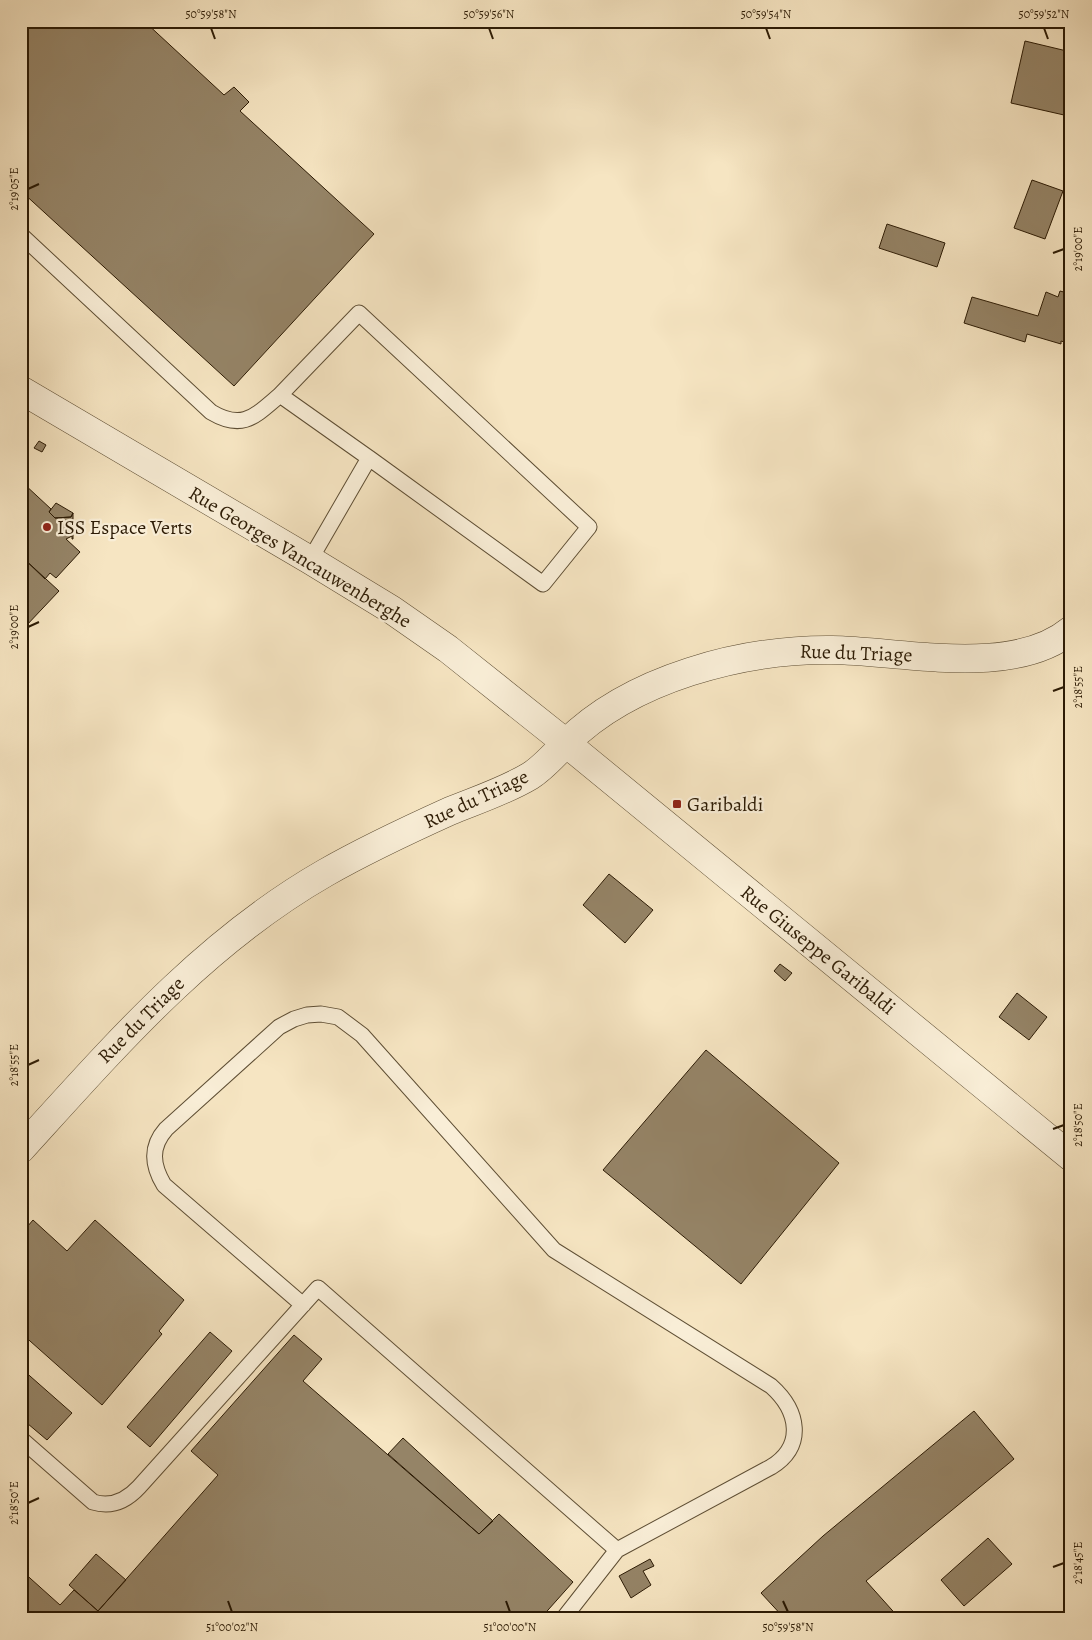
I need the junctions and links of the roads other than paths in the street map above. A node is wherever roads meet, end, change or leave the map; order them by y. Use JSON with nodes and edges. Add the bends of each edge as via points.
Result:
{"nodes":[{"id":1,"x":21,"y":235,"type":"edge"},
{"id":2,"x":21,"y":390,"type":"edge"},
{"id":3,"x":280,"y":395,"type":"junction"},
{"id":4,"x":369,"y":458,"type":"junction"},
{"id":5,"x":310,"y":560,"type":"junction"},
{"id":6,"x":1071,"y":630,"type":"edge"},
{"id":7,"x":566,"y":743,"type":"junction"},
{"id":8,"x":21,"y":1150,"type":"edge"},
{"id":9,"x":1071,"y":1157,"type":"edge"},
{"id":10,"x":303,"y":1305,"type":"junction"},
{"id":11,"x":21,"y":1439,"type":"edge"},
{"id":12,"x":617,"y":1550,"type":"junction"},
{"id":13,"x":563,"y":1619,"type":"edge"}],
"edges":[{"from":1,"to":3,"type":"lane","via":[[211,412],[233,422],[244,421]]},
{"from":2,"to":5,"type":"street","name":"Rue Georges Vancauwenberghe"},
{"from":3,"to":4,"type":"lane"},
{"from":3,"to":4,"type":"lane","via":[[359,313],[589,527],[543,584]]},
{"from":4,"to":5,"type":"lane"},
{"from":5,"to":7,"type":"street","name":"Rue Georges Vancauwenberghe","via":[[448,649]]},
{"from":6,"to":7,"type":"street","name":"Rue du Triage","via":[[1051,644],[999,658],[832,650],[795,650],[750,656],[704,668],[644,691],[592,721]]},
{"from":7,"to":8,"type":"street","name":"Rue du Triage","via":[[532,775],[350,859],[256,918],[212,952],[146,1012]]},
{"from":7,"to":9,"type":"street","name":"Rue Giuseppe Garibaldi"},
{"from":10,"to":11,"type":"lane","via":[[140,1487],[121,1501],[93,1502]]},
{"from":10,"to":12,"type":"lane","via":[[318,1288]]},
{"from":10,"to":12,"type":"lane","via":[[164,1185],[154,1160],[154,1148],[166,1129],[279,1027],[307,1014],[321,1014],[338,1017],[362,1035],[554,1250],[771,1386],[789,1407],[794,1443],[782,1460]]},
{"from":12,"to":13,"type":"lane"}]}
